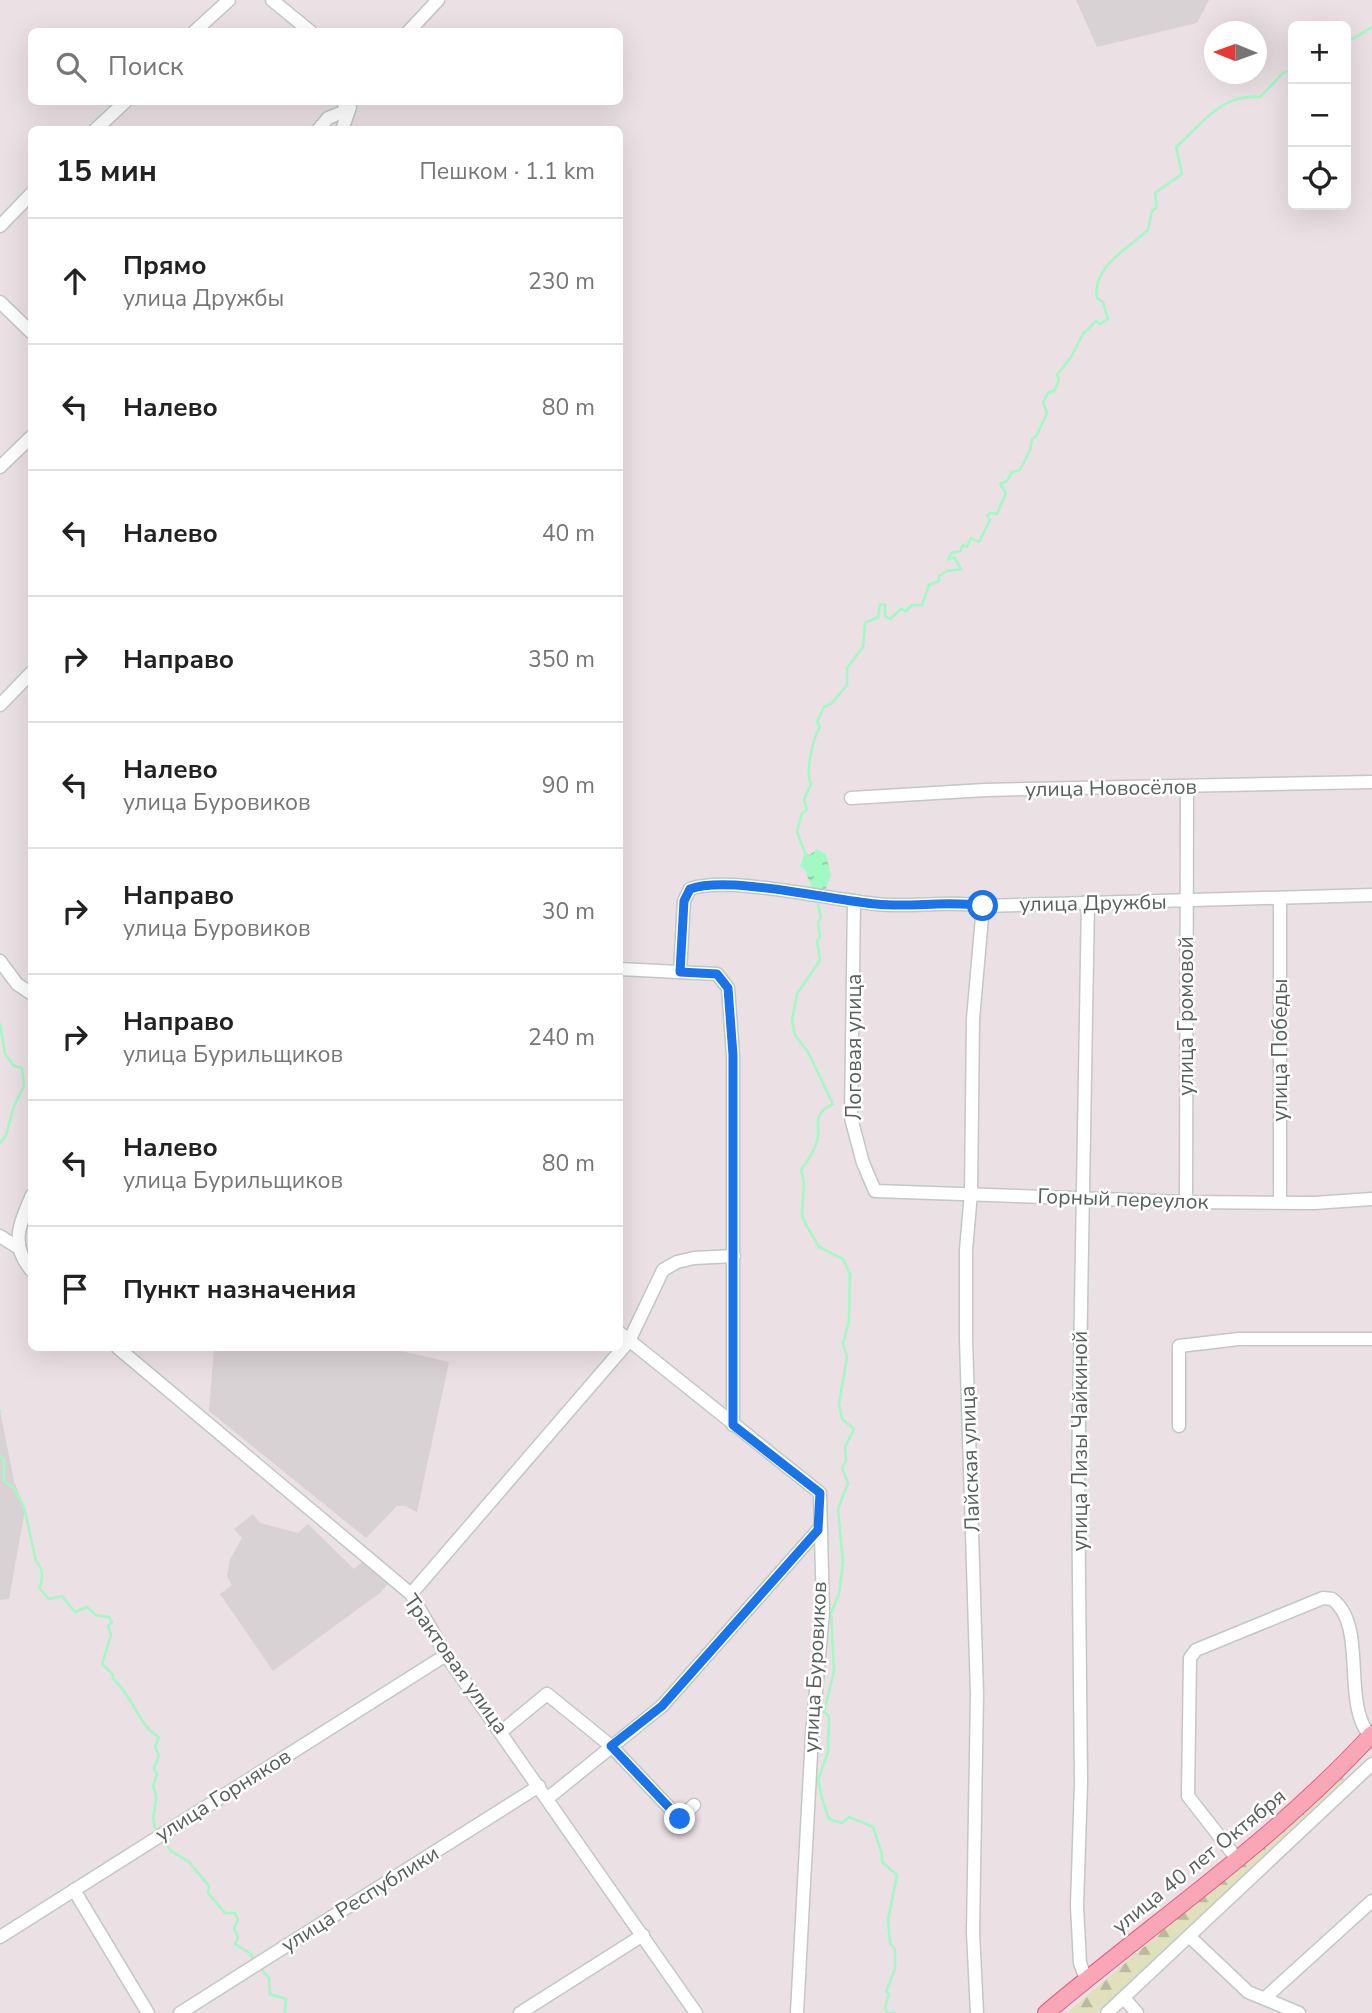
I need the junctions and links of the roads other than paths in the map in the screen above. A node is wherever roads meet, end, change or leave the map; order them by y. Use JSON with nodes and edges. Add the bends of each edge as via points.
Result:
{"nodes":[{"id":1,"x":229,"y":0,"type":"edge"},
{"id":2,"x":272,"y":0,"type":"edge"},
{"id":3,"x":438,"y":0,"type":"edge"},
{"id":4,"x":198,"y":28,"type":"edge"},
{"id":5,"x":307,"y":28,"type":"edge"},
{"id":6,"x":412,"y":28,"type":"edge"},
{"id":7,"x":122,"y":105,"type":"edge"},
{"id":8,"x":347,"y":105,"type":"edge"},
{"id":9,"x":348,"y":105,"type":"edge"},
{"id":10,"x":99,"y":126,"type":"edge"},
{"id":11,"x":321,"y":126,"type":"edge"},
{"id":12,"x":343,"y":126,"type":"edge"},
{"id":13,"x":28,"y":196,"type":"edge"},
{"id":14,"x":0,"y":226,"type":"edge"},
{"id":15,"x":0,"y":302,"type":"edge"},
{"id":16,"x":28,"y":329,"type":"edge"},
{"id":17,"x":28,"y":440,"type":"edge"},
{"id":18,"x":0,"y":467,"type":"edge"},
{"id":19,"x":28,"y":676,"type":"edge"},
{"id":20,"x":0,"y":705,"type":"edge"},
{"id":21,"x":1372,"y":782,"type":"edge"},
{"id":22,"x":1187,"y":787,"type":"junction"},
{"id":23,"x":851,"y":798,"type":"dead end"},
{"id":24,"x":1372,"y":895,"type":"edge"},
{"id":25,"x":1280,"y":899,"type":"junction"},
{"id":26,"x":854,"y":901,"type":"junction"},
{"id":27,"x":1088,"y":901,"type":"junction"},
{"id":28,"x":1186,"y":901,"type":"junction"},
{"id":29,"x":983,"y":906,"type":"junction"},
{"id":30,"x":0,"y":961,"type":"edge"},
{"id":31,"x":623,"y":969,"type":"edge"},
{"id":32,"x":680,"y":972,"type":"junction"},
{"id":33,"x":28,"y":991,"type":"edge"},
{"id":34,"x":874,"y":1191,"type":"joint"},
{"id":35,"x":971,"y":1193,"type":"junction"},
{"id":36,"x":1082,"y":1199,"type":"junction"},
{"id":37,"x":1372,"y":1199,"type":"edge"},
{"id":38,"x":1186,"y":1202,"type":"junction"},
{"id":39,"x":1280,"y":1202,"type":"junction"},
{"id":40,"x":28,"y":1205,"type":"edge"},
{"id":41,"x":19,"y":1227,"type":"junction"},
{"id":42,"x":0,"y":1235,"type":"edge"},
{"id":43,"x":17,"y":1247,"type":"junction"},
{"id":44,"x":734,"y":1256,"type":"junction"},
{"id":45,"x":28,"y":1265,"type":"edge"},
{"id":46,"x":624,"y":1337,"type":"edge"},
{"id":47,"x":1372,"y":1339,"type":"edge"},
{"id":48,"x":122,"y":1351,"type":"edge"},
{"id":49,"x":612,"y":1351,"type":"edge"},
{"id":50,"x":733,"y":1425,"type":"junction"},
{"id":51,"x":1179,"y":1426,"type":"dead end"},
{"id":52,"x":818,"y":1530,"type":"junction"},
{"id":53,"x":411,"y":1594,"type":"junction"},
{"id":54,"x":446,"y":1655,"type":"junction"},
{"id":55,"x":502,"y":1731,"type":"junction"},
{"id":56,"x":1370,"y":1740,"type":"edge"},
{"id":57,"x":611,"y":1746,"type":"junction"},
{"id":58,"x":1372,"y":1764,"type":"edge"},
{"id":59,"x":539,"y":1786,"type":"junction"},
{"id":60,"x":548,"y":1798,"type":"junction"},
{"id":61,"x":694,"y":1805,"type":"dead end"},
{"id":62,"x":1237,"y":1859,"type":"junction"},
{"id":63,"x":74,"y":1890,"type":"junction"},
{"id":64,"x":1372,"y":1901,"type":"edge"},
{"id":65,"x":643,"y":1935,"type":"junction"},
{"id":66,"x":0,"y":1937,"type":"edge"},
{"id":67,"x":1190,"y":1937,"type":"junction"},
{"id":68,"x":1086,"y":1979,"type":"junction"},
{"id":69,"x":1283,"y":1982,"type":"junction"},
{"id":70,"x":1125,"y":1998,"type":"junction"},
{"id":71,"x":1265,"y":1998,"type":"junction"},
{"id":72,"x":1295,"y":2011,"type":"edge"},
{"id":73,"x":148,"y":2013,"type":"edge"},
{"id":74,"x":180,"y":2013,"type":"edge"},
{"id":75,"x":520,"y":2013,"type":"edge"},
{"id":76,"x":696,"y":2013,"type":"edge"},
{"id":77,"x":797,"y":2013,"type":"edge"},
{"id":78,"x":977,"y":2013,"type":"edge"},
{"id":79,"x":1045,"y":2013,"type":"edge"},
{"id":80,"x":1107,"y":2013,"type":"edge"},
{"id":81,"x":1137,"y":2013,"type":"edge"}],
"edges":[{"from":1,"to":4,"type":"street"},
{"from":2,"to":5,"type":"street"},
{"from":3,"to":6,"type":"street"},
{"from":7,"to":10,"type":"street"},
{"from":8,"to":11,"type":"street"},
{"from":9,"to":12,"type":"street"},
{"from":13,"to":14,"type":"street"},
{"from":15,"to":16,"type":"street"},
{"from":17,"to":18,"type":"street"},
{"from":19,"to":20,"type":"street"},
{"from":21,"to":22,"type":"street","name":"улица Новосёлов"},
{"from":22,"to":23,"type":"street","name":"улица Новосёлов","via":[[985,790]]},
{"from":22,"to":28,"type":"street","name":"улица Громовой"},
{"from":24,"to":25,"type":"street","name":"улица Дружбы"},
{"from":25,"to":28,"type":"street","name":"улица Дружбы"},
{"from":25,"to":39,"type":"street","name":"улица Победы"},
{"from":26,"to":29,"type":"street","name":"улица Дружбы"},
{"from":26,"to":32,"type":"street","name":"улица Дружбы","via":[[736,886],[690,889],[684,901]]},
{"from":26,"to":34,"type":"street","name":"Логовая улица","via":[[851,1118]]},
{"from":27,"to":28,"type":"street","name":"улица Дружбы"},
{"from":27,"to":29,"type":"street","name":"улица Дружбы"},
{"from":27,"to":36,"type":"street","name":"улица Лизы Чайкиной"},
{"from":28,"to":38,"type":"street","name":"улица Громовой"},
{"from":29,"to":35,"type":"street","name":"Лайская улица","via":[[973,1019]]},
{"from":30,"to":33,"type":"street"},
{"from":31,"to":32,"type":"street"},
{"from":32,"to":44,"type":"street","via":[[717,974],[728,988]]},
{"from":34,"to":35,"type":"street","name":"Горный переулок"},
{"from":35,"to":36,"type":"street","name":"Горный переулок"},
{"from":35,"to":78,"type":"street","name":"Лайская улица","via":[[966,1339],[976,1694]]},
{"from":36,"to":38,"type":"street","name":"Горный переулок"},
{"from":36,"to":68,"type":"street","name":"улица Лизы Чайкиной","via":[[1077,1906],[1080,1963]]},
{"from":37,"to":39,"type":"street","name":"Горный переулок"},
{"from":38,"to":39,"type":"street","name":"Горный переулок"},
{"from":40,"to":41,"type":"street"},
{"from":41,"to":42,"type":"street"},
{"from":41,"to":43,"type":"street"},
{"from":42,"to":43,"type":"street"},
{"from":43,"to":45,"type":"street"},
{"from":44,"to":46,"type":"street","via":[[694,1258],[663,1270]]},
{"from":44,"to":50,"type":"street"},
{"from":46,"to":50,"type":"street","name":"улица Буровиков"},
{"from":47,"to":51,"type":"street","via":[[1239,1339],[1179,1346]]},
{"from":48,"to":53,"type":"street","name":"Трактовая улица"},
{"from":49,"to":53,"type":"street"},
{"from":50,"to":52,"type":"street","name":"улица Буровиков","via":[[820,1493]]},
{"from":52,"to":57,"type":"street","via":[[662,1706]]},
{"from":52,"to":77,"type":"street","name":"улица Буровиков","via":[[823,1612]]},
{"from":53,"to":54,"type":"street","name":"Трактовая улица"},
{"from":54,"to":55,"type":"street","name":"Трактовая улица"},
{"from":54,"to":63,"type":"street","name":"улица Горняков"},
{"from":55,"to":57,"type":"street","via":[[547,1694]]},
{"from":55,"to":59,"type":"street","name":"Трактовая улица"},
{"from":56,"to":62,"type":"main road","name":"улица 40 лет Октября"},
{"from":56,"to":62,"type":"street","via":[[1360,1720],[1346,1615],[1340,1605],[1323,1598],[1196,1650],[1189,1658],[1188,1796]]},
{"from":57,"to":60,"type":"street"},
{"from":57,"to":61,"type":"street","via":[[680,1819]]},
{"from":58,"to":67,"type":"street","name":"улица 40 лет Октября"},
{"from":59,"to":60,"type":"street","name":"Трактовая улица"},
{"from":59,"to":74,"type":"street","name":"улица Республики"},
{"from":60,"to":65,"type":"street","name":"Трактовая улица"},
{"from":62,"to":68,"type":"main road","name":"улица 40 лет Октября"},
{"from":63,"to":66,"type":"street","name":"улица Горняков"},
{"from":63,"to":73,"type":"street"},
{"from":64,"to":69,"type":"street"},
{"from":65,"to":75,"type":"street"},
{"from":65,"to":76,"type":"street","name":"Трактовая улица"},
{"from":67,"to":70,"type":"street","name":"улица 40 лет Октября"},
{"from":67,"to":71,"type":"street","via":[[1248,1992]]},
{"from":68,"to":79,"type":"main road","name":"улица 40 лет Октября"},
{"from":69,"to":71,"type":"street"},
{"from":69,"to":72,"type":"street"},
{"from":70,"to":80,"type":"street","name":"улица 40 лет Октября"},
{"from":70,"to":81,"type":"street"},
{"from":71,"to":72,"type":"street"}]}
